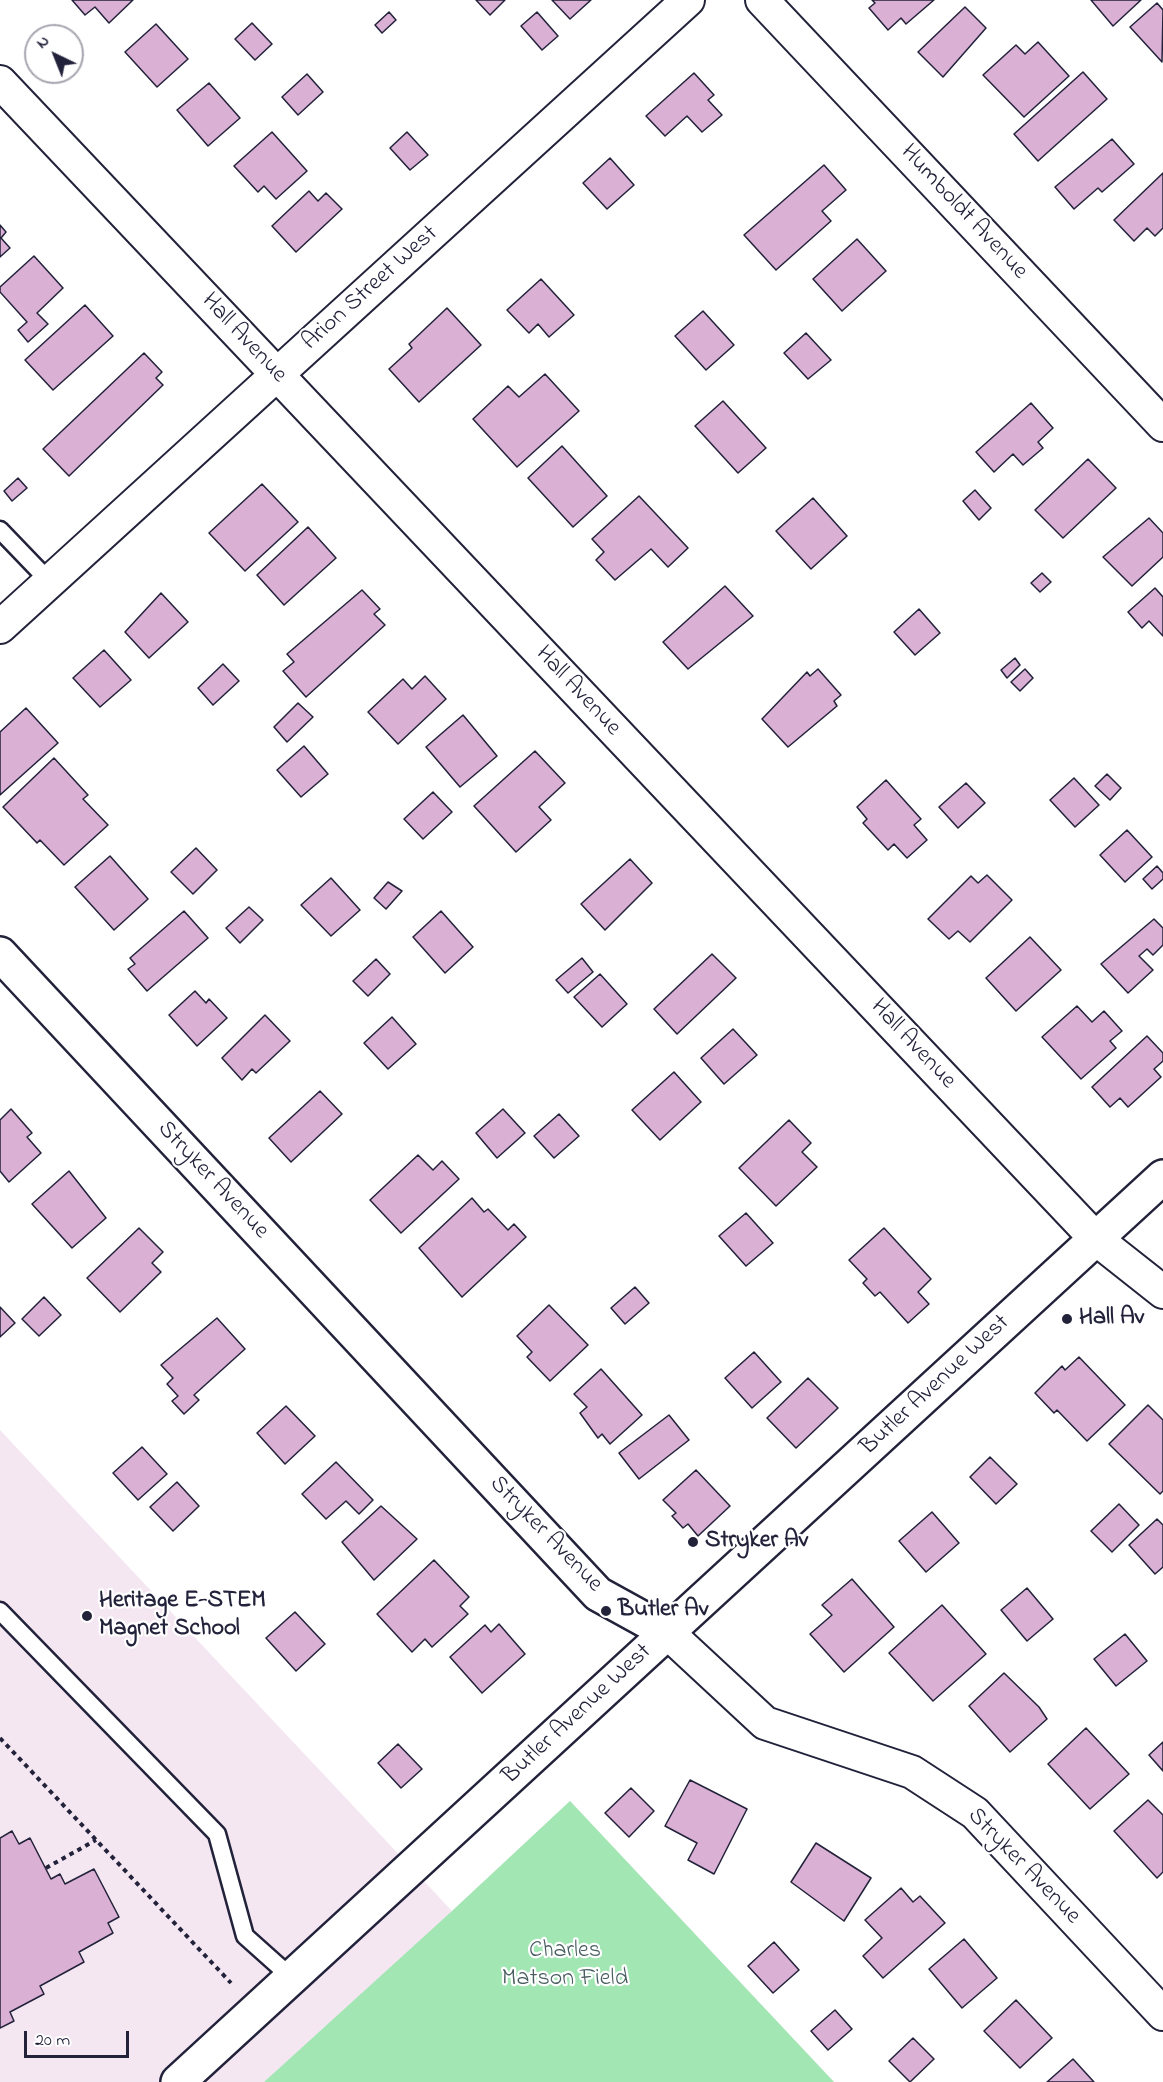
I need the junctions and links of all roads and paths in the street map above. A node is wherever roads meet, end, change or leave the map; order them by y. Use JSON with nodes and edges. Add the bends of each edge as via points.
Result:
{"nodes":[{"id":1,"x":688,"y":0,"type":"edge"},
{"id":2,"x":762,"y":0,"type":"edge"},
{"id":3,"x":0,"y":82,"type":"edge"},
{"id":4,"x":277,"y":375,"type":"junction"},
{"id":5,"x":1163,"y":426,"type":"edge"},
{"id":6,"x":0,"y":530,"type":"edge"},
{"id":7,"x":49,"y":581,"type":"junction"},
{"id":8,"x":0,"y":627,"type":"edge"},
{"id":9,"x":0,"y":954,"type":"edge"},
{"id":10,"x":1163,"y":1177,"type":"edge"},
{"id":11,"x":1096,"y":1239,"type":"junction"},
{"id":12,"x":1163,"y":1292,"type":"edge"},
{"id":13,"x":0,"y":1611,"type":"edge"},
{"id":14,"x":667,"y":1632,"type":"junction"},
{"id":15,"x":0,"y":1738,"type":"edge"},
{"id":16,"x":96,"y":1840,"type":"junction"},
{"id":17,"x":46,"y":1868,"type":"dead end"},
{"id":18,"x":292,"y":1978,"type":"junction"},
{"id":19,"x":231,"y":1983,"type":"dead end"},
{"id":20,"x":1163,"y":2014,"type":"edge"},
{"id":21,"x":178,"y":2082,"type":"edge"}],
"edges":[{"from":1,"to":4,"type":"street","name":"Arion Street West"},
{"from":2,"to":5,"type":"street","name":"Humboldt Avenue"},
{"from":3,"to":4,"type":"street","name":"Hall Avenue"},
{"from":4,"to":7,"type":"street","name":"Arion Street West"},
{"from":4,"to":11,"type":"street","name":"Hall Avenue"},
{"from":6,"to":7,"type":"lane"},
{"from":7,"to":8,"type":"street","name":"Arion Street West"},
{"from":9,"to":14,"type":"street","name":"Stryker Avenue","via":[[598,1594]]},
{"from":10,"to":11,"type":"street","name":"Butler Avenue West"},
{"from":11,"to":12,"type":"street","name":"Hall Avenue"},
{"from":11,"to":14,"type":"street","name":"Butler Avenue West"},
{"from":13,"to":18,"type":"lane","via":[[217,1834],[245,1936]]},
{"from":14,"to":18,"type":"street","name":"Butler Avenue West"},
{"from":14,"to":20,"type":"street","name":"Stryker Avenue","via":[[765,1723],[912,1772],[975,1813]]},
{"from":15,"to":16,"type":"path"},
{"from":16,"to":17,"type":"path"},
{"from":16,"to":19,"type":"path"},
{"from":18,"to":21,"type":"street","name":"Butler Avenue West"}]}
